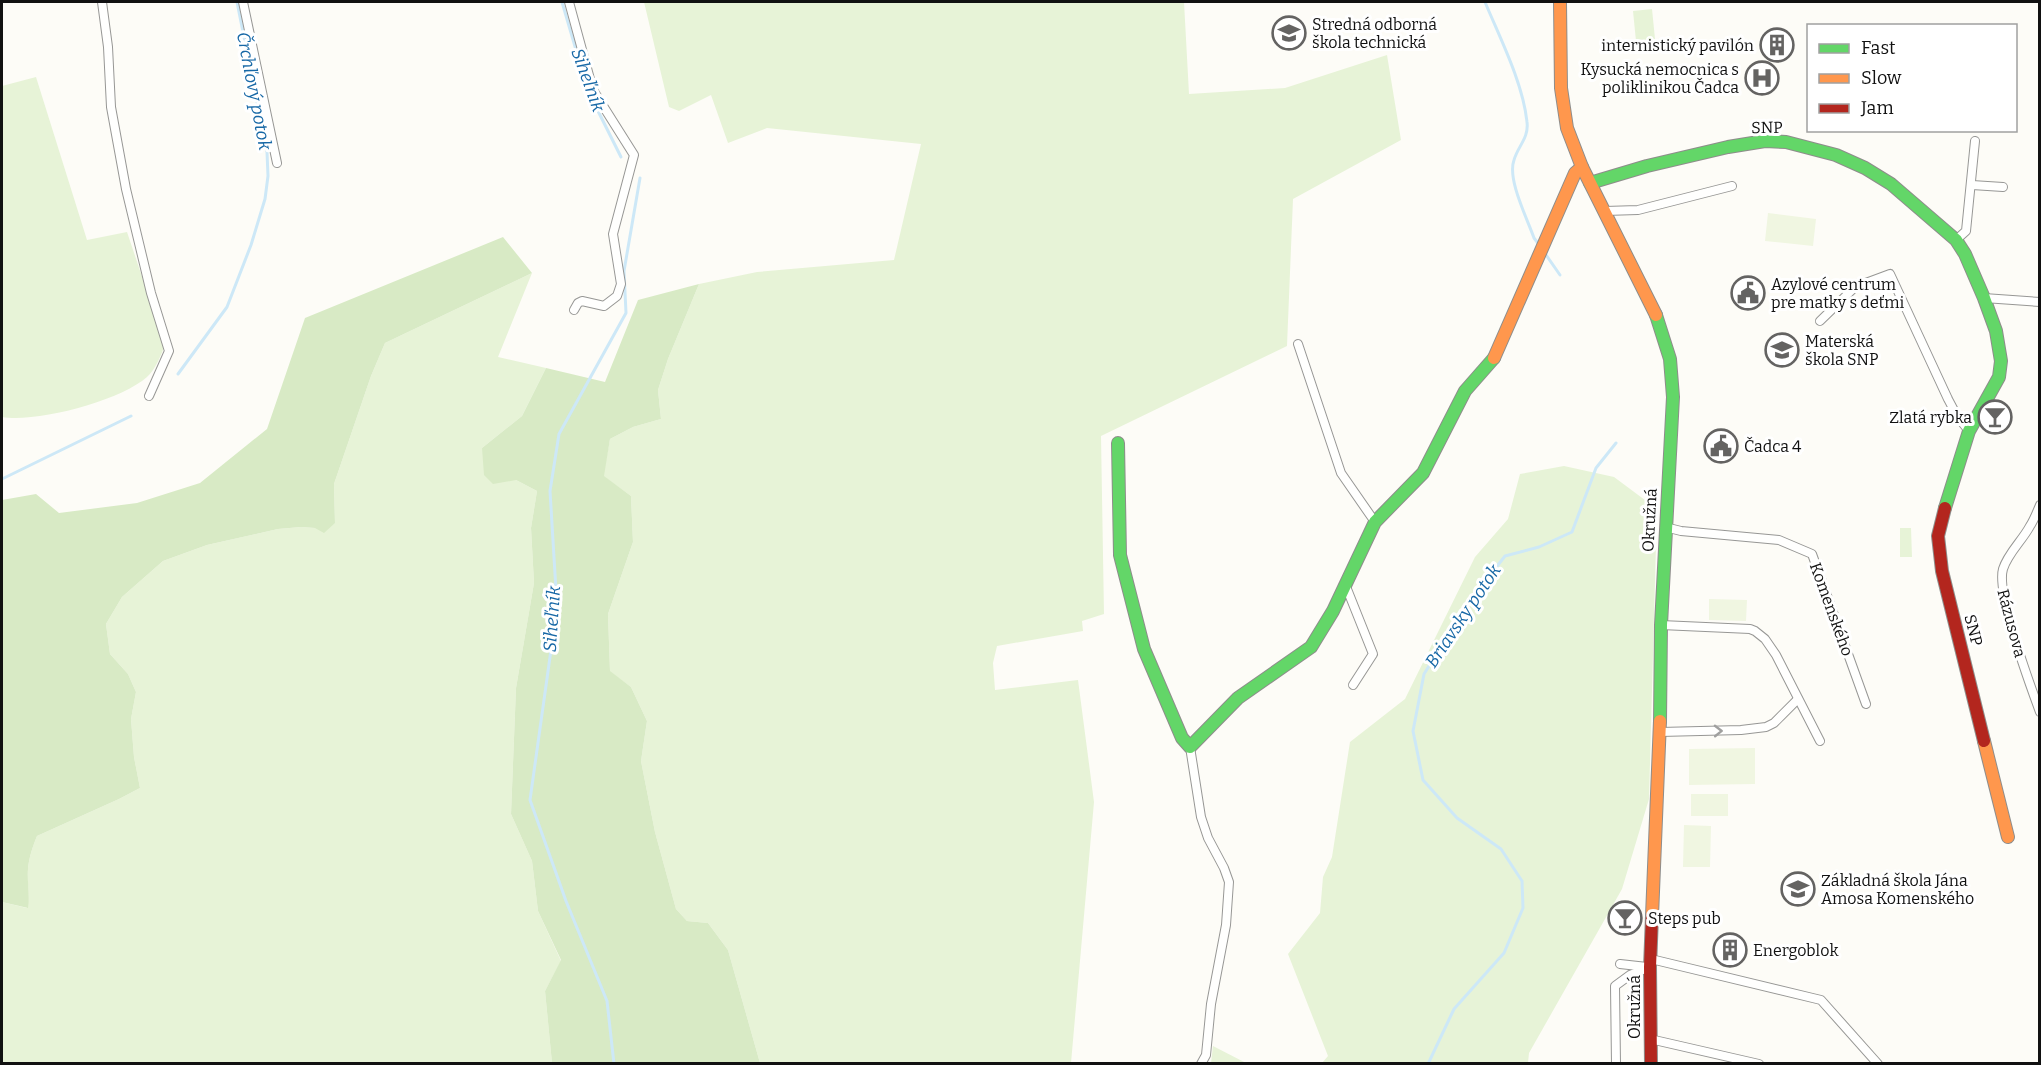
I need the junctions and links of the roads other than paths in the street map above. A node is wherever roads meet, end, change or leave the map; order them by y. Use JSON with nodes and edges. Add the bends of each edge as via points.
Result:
{"nodes":[{"id":1,"x":102,"y":2,"type":"edge"},
{"id":2,"x":243,"y":2,"type":"edge"},
{"id":3,"x":569,"y":2,"type":"edge"},
{"id":4,"x":1560,"y":2,"type":"edge"},
{"id":5,"x":1975,"y":141,"type":"dead end"},
{"id":6,"x":277,"y":163,"type":"dead end"},
{"id":7,"x":1582,"y":167,"type":"junction"},
{"id":8,"x":1590,"y":183,"type":"junction"},
{"id":9,"x":1732,"y":186,"type":"dead end"},
{"id":10,"x":1972,"y":186,"type":"junction"},
{"id":11,"x":2002,"y":187,"type":"dead end"},
{"id":12,"x":1605,"y":211,"type":"junction"},
{"id":13,"x":1956,"y":240,"type":"junction"},
{"id":14,"x":1984,"y":298,"type":"junction"},
{"id":15,"x":2040,"y":302,"type":"edge"},
{"id":16,"x":574,"y":310,"type":"dead end"},
{"id":17,"x":1820,"y":321,"type":"dead end"},
{"id":18,"x":1298,"y":344,"type":"dead end"},
{"id":19,"x":150,"y":396,"type":"dead end"},
{"id":20,"x":1969,"y":431,"type":"junction"},
{"id":21,"x":1118,"y":443,"type":"dead end"},
{"id":22,"x":2040,"y":505,"type":"edge"},
{"id":23,"x":1375,"y":522,"type":"junction"},
{"id":24,"x":1665,"y":526,"type":"junction"},
{"id":25,"x":1345,"y":584,"type":"junction"},
{"id":26,"x":1661,"y":626,"type":"junction"},
{"id":27,"x":1353,"y":685,"type":"dead end"},
{"id":28,"x":1798,"y":699,"type":"junction"},
{"id":29,"x":1866,"y":704,"type":"dead end"},
{"id":30,"x":2040,"y":712,"type":"edge"},
{"id":31,"x":1660,"y":732,"type":"junction"},
{"id":32,"x":1820,"y":741,"type":"dead end"},
{"id":33,"x":1190,"y":747,"type":"junction"},
{"id":34,"x":2008,"y":837,"type":"dead end"},
{"id":35,"x":1651,"y":963,"type":"junction"},
{"id":36,"x":1620,"y":964,"type":"dead end"},
{"id":37,"x":1650,"y":1039,"type":"junction"},
{"id":38,"x":1201,"y":1064,"type":"edge"},
{"id":39,"x":1616,"y":1064,"type":"edge"},
{"id":40,"x":1651,"y":1064,"type":"edge"},
{"id":41,"x":1759,"y":1064,"type":"edge"},
{"id":42,"x":1878,"y":1064,"type":"edge"}],
"edges":[{"from":1,"to":19,"type":"street","via":[[111,107],[126,189],[169,351]]},
{"from":2,"to":6,"type":"street"},
{"from":3,"to":16,"type":"street","via":[[593,90],[634,156],[613,234],[621,277],[619,290],[604,306],[582,302]]},
{"from":4,"to":7,"type":"street","name":"Okružná","via":[[1561,88],[1567,128]]},
{"from":5,"to":10,"type":"street"},
{"from":7,"to":8,"type":"street","name":"Okružná"},
{"from":7,"to":23,"type":"street","via":[[1575,172],[1495,357],[1465,391],[1423,473]]},
{"from":8,"to":12,"type":"street","name":"Okružná"},
{"from":8,"to":13,"type":"street","name":"SNP","via":[[1728,147],[1786,142],[1865,168],[1891,184]]},
{"from":9,"to":12,"type":"street","via":[[1638,210]]},
{"from":10,"to":11,"type":"street"},
{"from":10,"to":13,"type":"street","via":[[1966,231]]},
{"from":12,"to":24,"type":"street","name":"Okružná","via":[[1657,316],[1670,359],[1673,397]]},
{"from":13,"to":14,"type":"street","name":"SNP"},
{"from":14,"to":15,"type":"street"},
{"from":14,"to":20,"type":"street","name":"SNP","via":[[1996,331],[1999,377]]},
{"from":17,"to":20,"type":"street","via":[[1856,287],[1890,274],[1948,399]]},
{"from":18,"to":23,"type":"street","via":[[1341,473]]},
{"from":20,"to":34,"type":"street","name":"SNP","via":[[1938,536],[1942,571]]},
{"from":21,"to":33,"type":"street","via":[[1120,555],[1144,649],[1182,738]]},
{"from":22,"to":30,"type":"street","name":"Rázusova","via":[[2008,559],[2001,583]]},
{"from":23,"to":25,"type":"street"},
{"from":24,"to":26,"type":"street","name":"Okružná"},
{"from":24,"to":29,"type":"street","name":"Komenského","via":[[1681,531],[1779,540],[1812,554]]},
{"from":25,"to":27,"type":"street","via":[[1373,654]]},
{"from":25,"to":33,"type":"street","via":[[1311,647],[1238,698]]},
{"from":26,"to":28,"type":"street","via":[[1755,631],[1776,655]]},
{"from":26,"to":31,"type":"street","name":"Okružná"},
{"from":31,"to":28,"type":"street","one_way":true,"via":[[1766,728]]},
{"from":28,"to":32,"type":"street"},
{"from":31,"to":35,"type":"street","name":"Okružná"},
{"from":33,"to":38,"type":"street","via":[[1201,818],[1229,882],[1226,925],[1210,1004],[1206,1055]]},
{"from":35,"to":36,"type":"street"},
{"from":35,"to":37,"type":"street","name":"Okružná"},
{"from":35,"to":39,"type":"street","via":[[1615,986]]},
{"from":35,"to":42,"type":"street","via":[[1821,1000]]},
{"from":37,"to":40,"type":"street","name":"Okružná"},
{"from":37,"to":41,"type":"street"}]}
